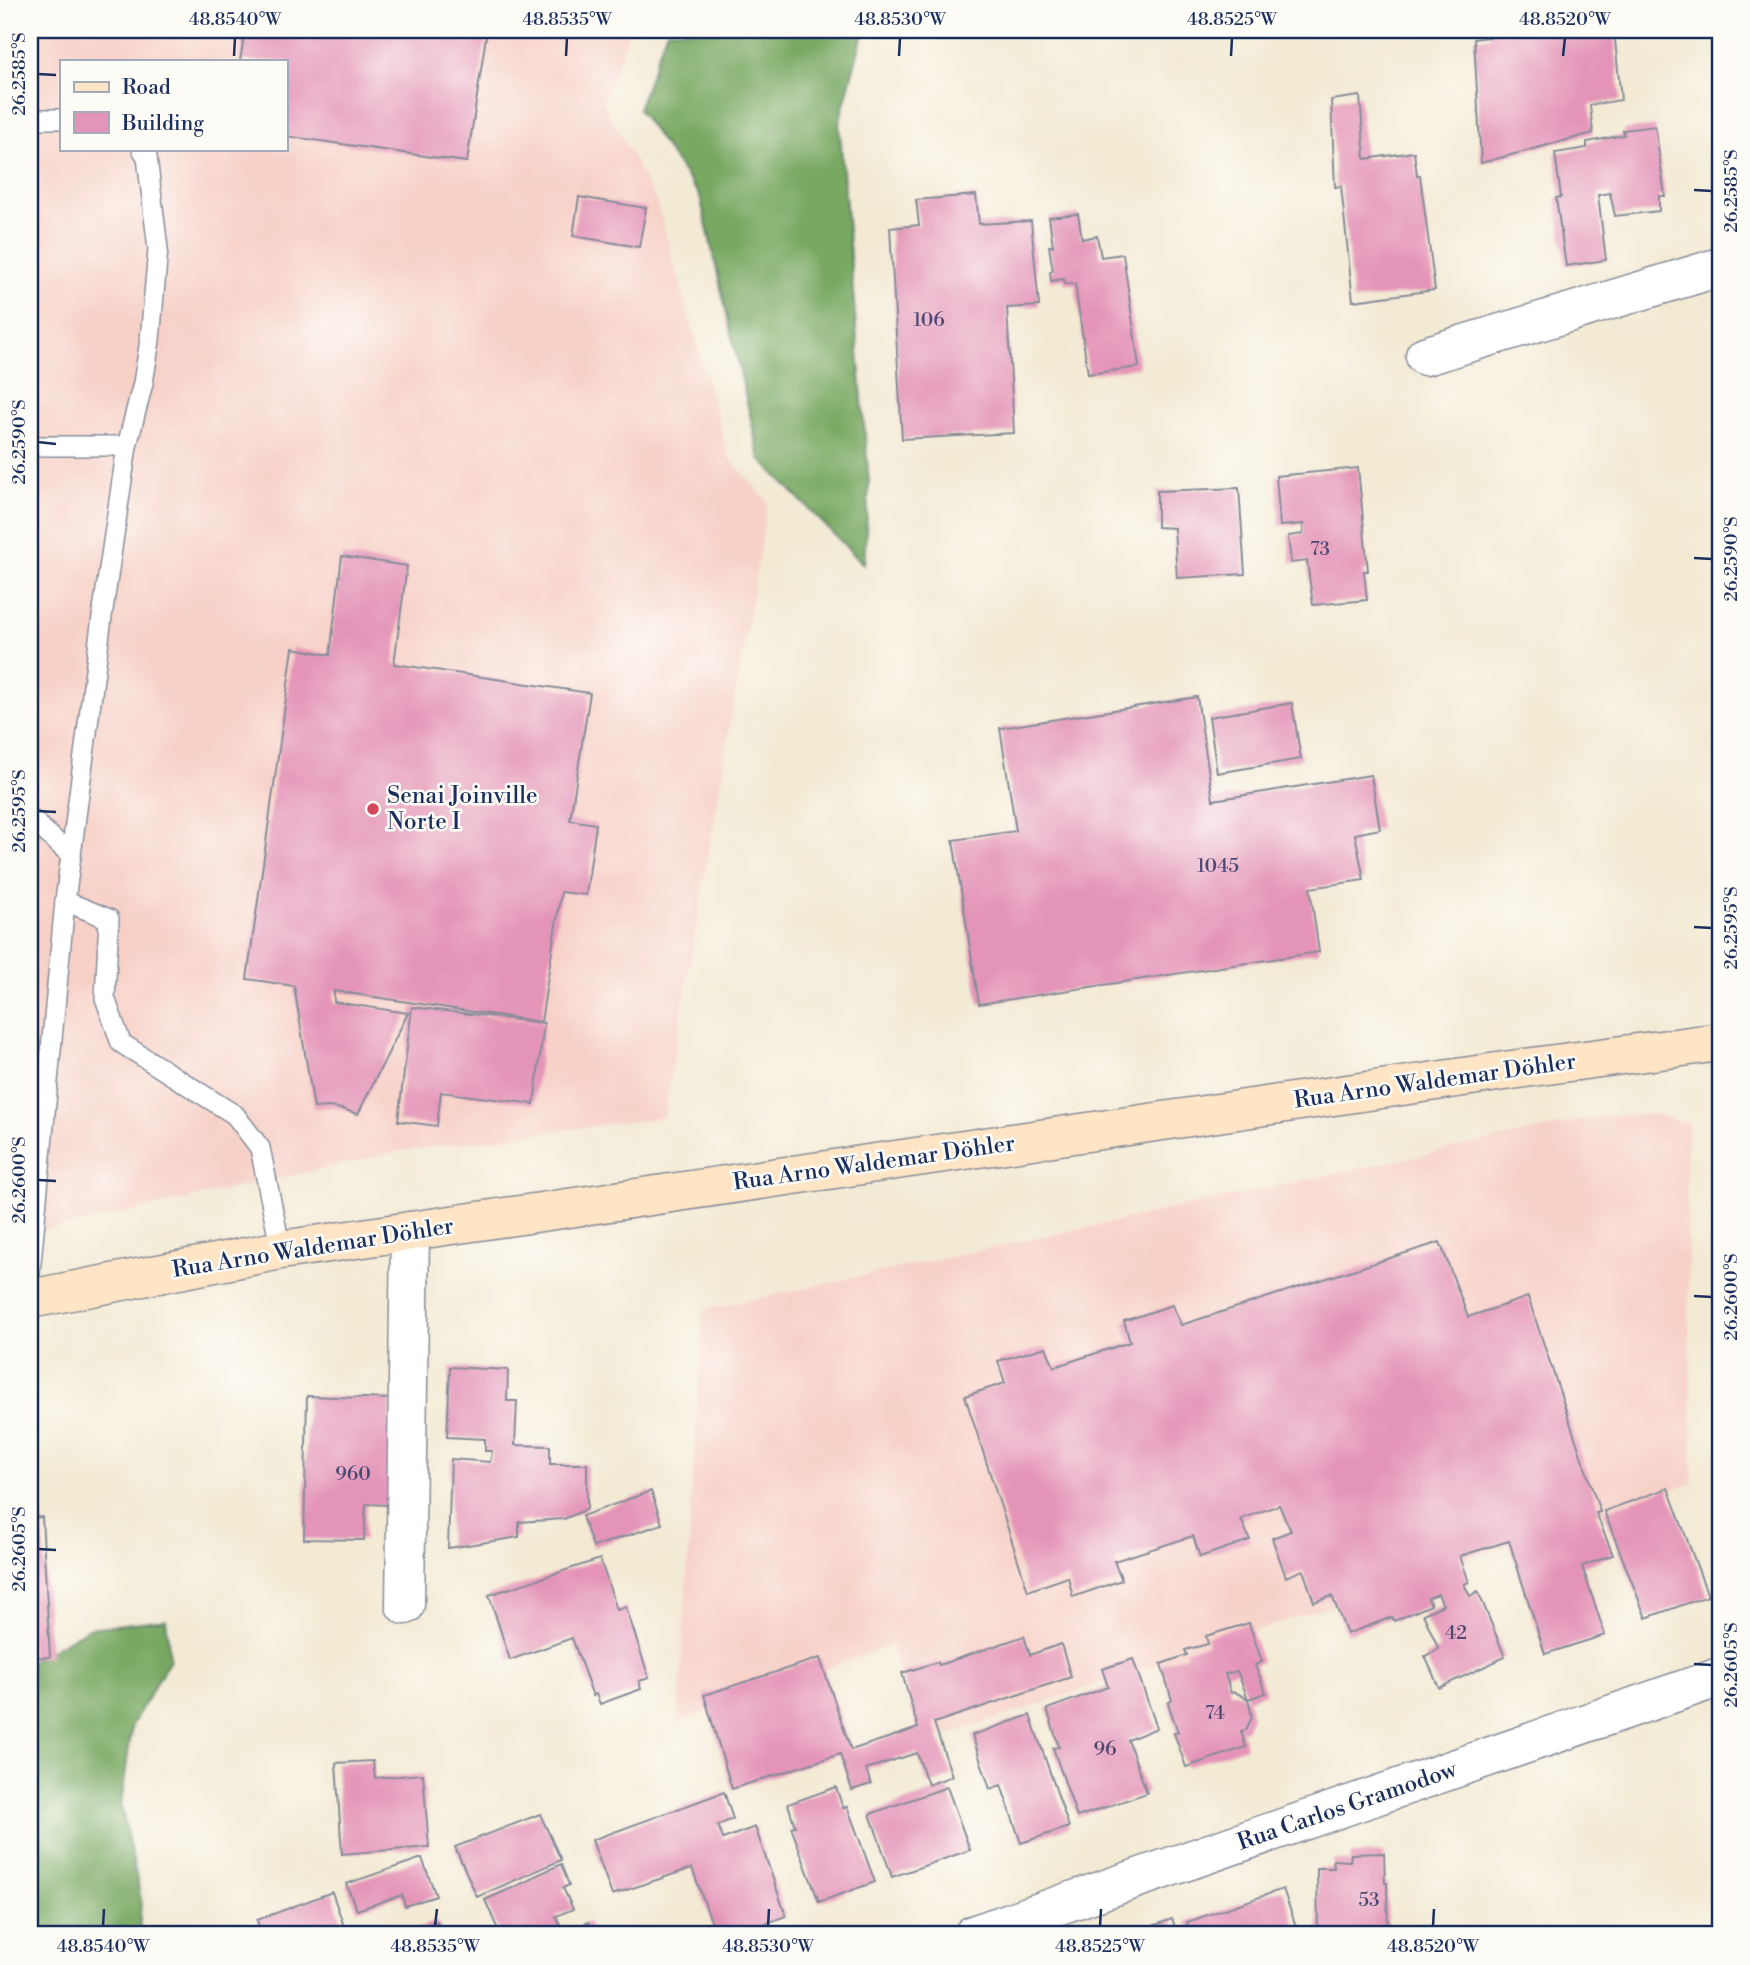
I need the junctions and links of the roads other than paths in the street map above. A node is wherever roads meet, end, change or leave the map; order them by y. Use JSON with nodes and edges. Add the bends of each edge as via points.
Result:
{"nodes":[{"id":1,"x":60,"y":118,"type":"edge"},
{"id":2,"x":30,"y":119,"type":"edge"},
{"id":3,"x":143,"y":150,"type":"edge"},
{"id":4,"x":1720,"y":267,"type":"edge"},
{"id":5,"x":1425,"y":356,"type":"dead end"},
{"id":6,"x":30,"y":446,"type":"edge"},
{"id":7,"x":127,"y":446,"type":"junction"},
{"id":8,"x":30,"y":818,"type":"edge"},
{"id":9,"x":71,"y":855,"type":"junction"},
{"id":10,"x":65,"y":901,"type":"junction"},
{"id":11,"x":1720,"y":1042,"type":"edge"},
{"id":12,"x":410,"y":1231,"type":"junction"},
{"id":13,"x":281,"y":1250,"type":"junction"},
{"id":14,"x":30,"y":1273,"type":"edge"},
{"id":15,"x":30,"y":1299,"type":"edge"},
{"id":16,"x":405,"y":1605,"type":"dead end"},
{"id":17,"x":1720,"y":1677,"type":"edge"},
{"id":18,"x":973,"y":1935,"type":"edge"}],
"edges":[{"from":1,"to":2,"type":"lane"},
{"from":3,"to":7,"type":"lane","via":[[158,249],[150,340]]},
{"from":4,"to":5,"type":"street"},
{"from":6,"to":7,"type":"lane"},
{"from":7,"to":9,"type":"lane"},
{"from":8,"to":9,"type":"lane"},
{"from":9,"to":10,"type":"lane"},
{"from":10,"to":13,"type":"lane","via":[[109,919],[105,998],[121,1042],[235,1115],[260,1148]]},
{"from":10,"to":14,"type":"lane"},
{"from":11,"to":12,"type":"main road","name":"Rua Arno Waldemar Döhler"},
{"from":12,"to":13,"type":"main road","name":"Rua Arno Waldemar Döhler"},
{"from":12,"to":16,"type":"street"},
{"from":13,"to":15,"type":"main road","name":"Rua Arno Waldemar Döhler"},
{"from":17,"to":18,"type":"street","name":"Rua Carlos Gramodow"}]}
